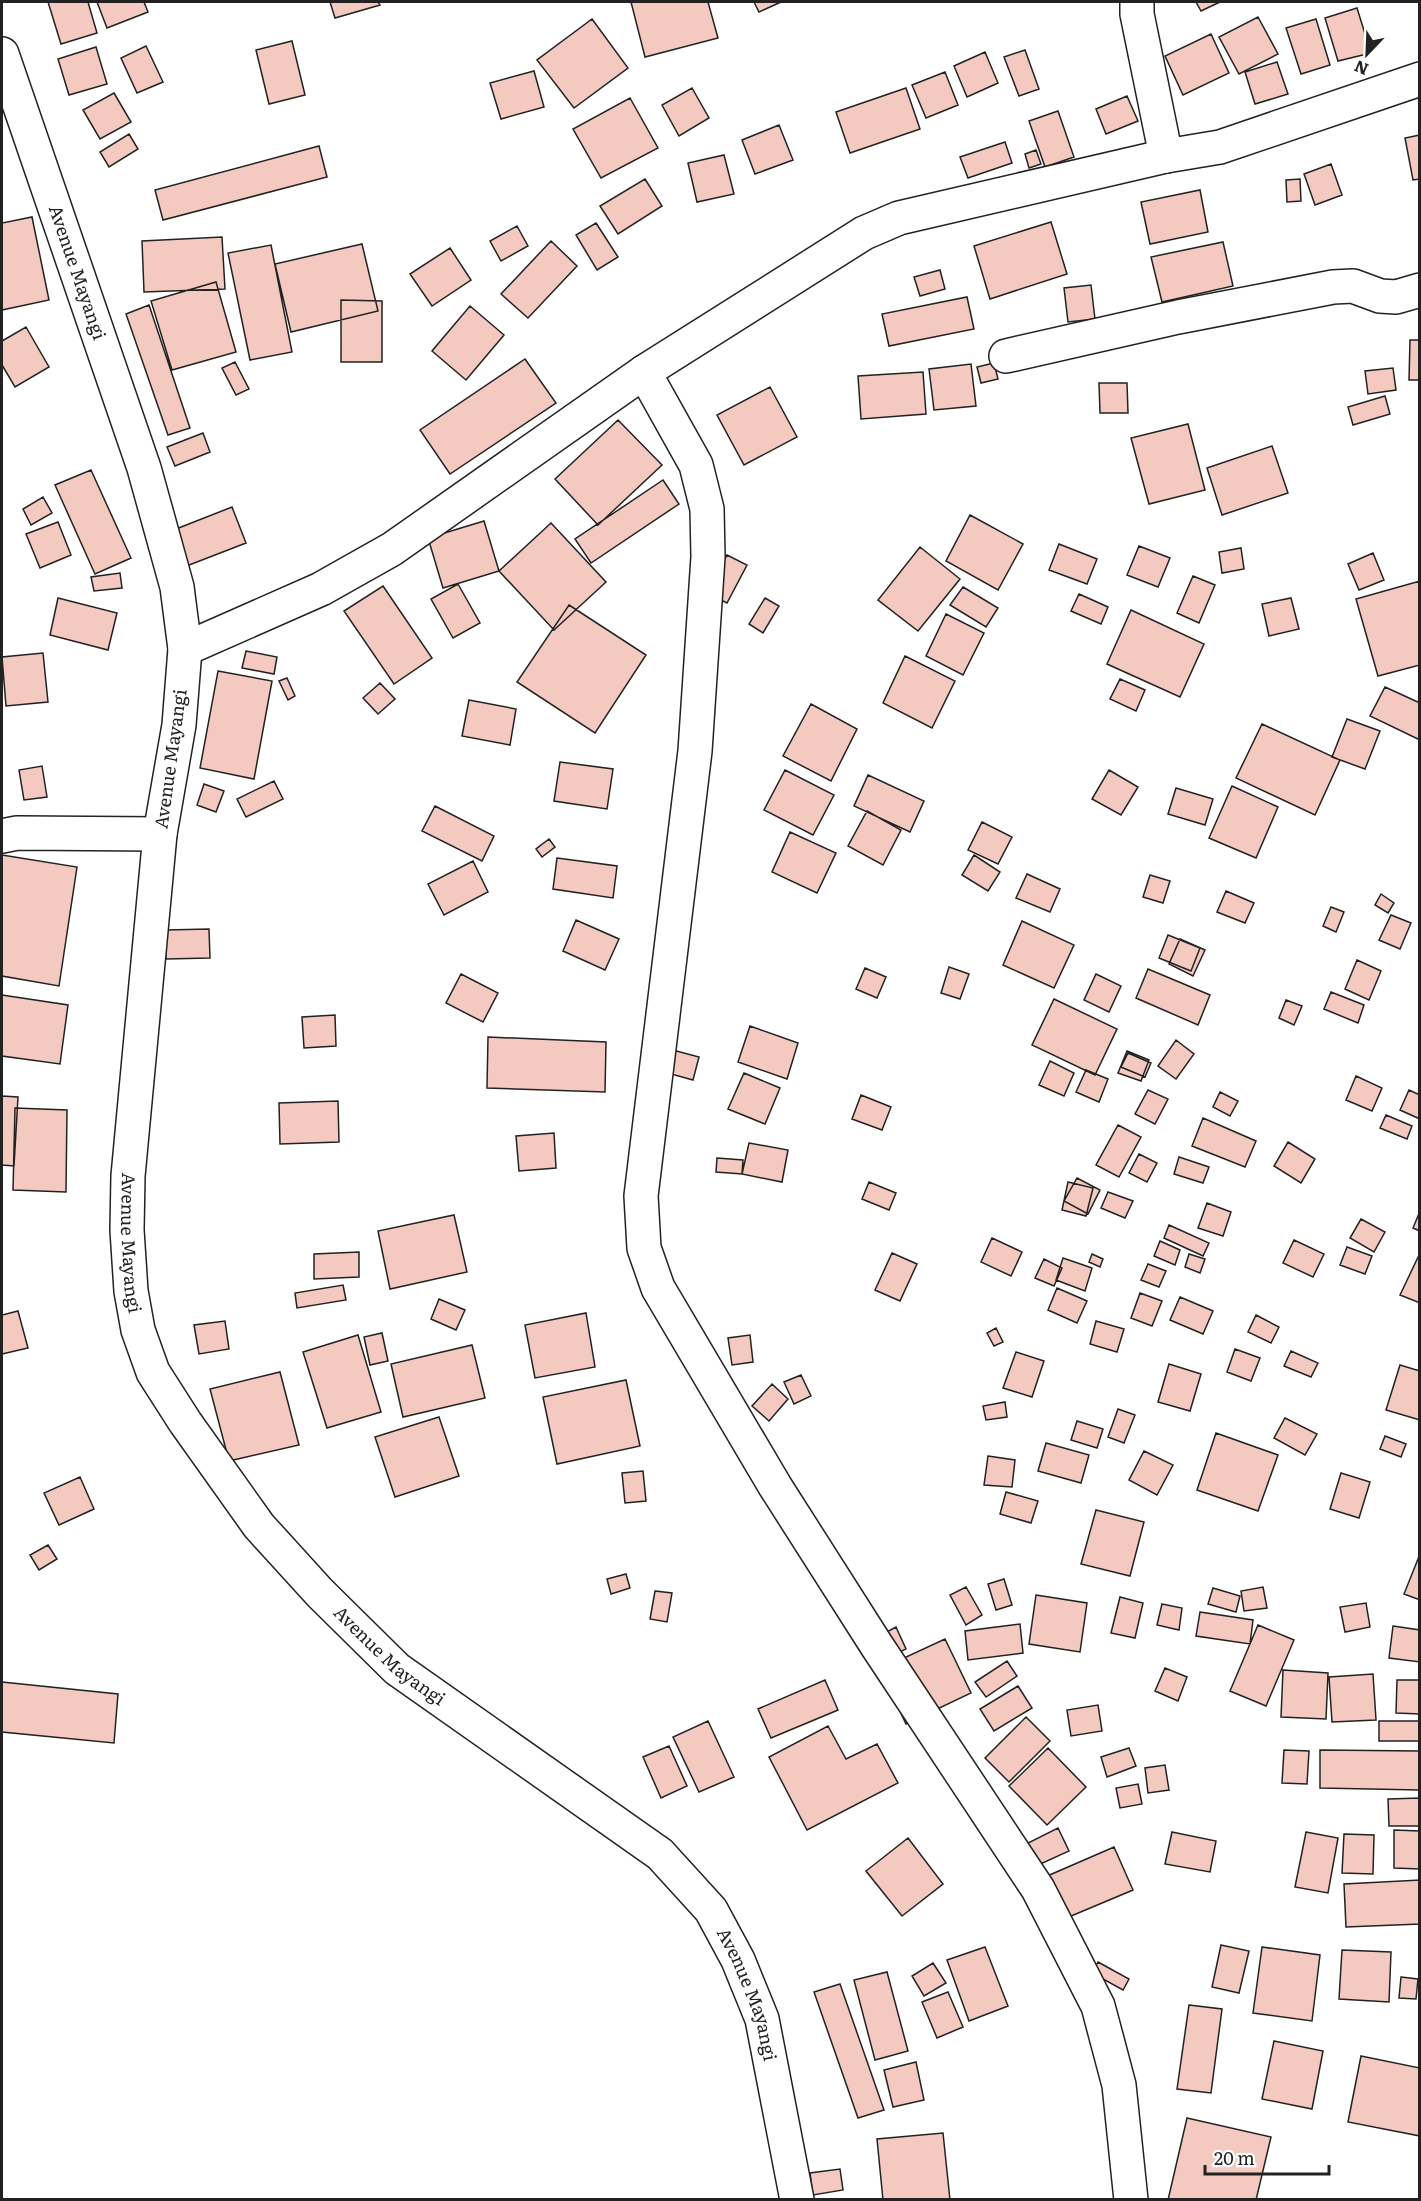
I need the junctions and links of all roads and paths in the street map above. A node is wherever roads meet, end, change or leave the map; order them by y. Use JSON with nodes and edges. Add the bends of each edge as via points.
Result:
{"nodes":[{"id":1,"x":1137,"y":2,"type":"edge"},
{"id":2,"x":2,"y":54,"type":"edge"},
{"id":3,"x":1419,"y":79,"type":"edge"},
{"id":4,"x":1166,"y":156,"type":"junction"},
{"id":5,"x":1419,"y":290,"type":"edge"},
{"id":6,"x":1006,"y":356,"type":"dead end"},
{"id":7,"x":644,"y":372,"type":"junction"},
{"id":8,"x":185,"y":649,"type":"junction"},
{"id":9,"x":160,"y":834,"type":"junction"},
{"id":10,"x":2,"y":836,"type":"edge"},
{"id":11,"x":797,"y":2199,"type":"edge"},
{"id":12,"x":1131,"y":2199,"type":"edge"}],
"edges":[{"from":1,"to":4,"type":"street"},
{"from":2,"to":8,"type":"street","name":"Avenue Mayangi","via":[[144,468],[177,587]]},
{"from":3,"to":4,"type":"street","via":[[1220,147]]},
{"from":4,"to":7,"type":"street","via":[[899,218],[864,233]]},
{"from":5,"to":6,"type":"street","via":[[1396,297],[1353,286],[1333,287],[1178,316]]},
{"from":7,"to":8,"type":"street","via":[[392,549],[321,589]]},
{"from":7,"to":12,"type":"street","via":[[696,465],[707,509],[708,557],[695,751],[641,1196],[644,1248],[658,1288],[775,1486],[1038,1889],[1098,2006],[1119,2085]]},
{"from":8,"to":9,"type":"street","name":"Avenue Mayangi","via":[[179,725]]},
{"from":9,"to":10,"type":"street"},
{"from":9,"to":11,"type":"street","name":"Avenue Mayangi","via":[[127,1230],[138,1329],[153,1372],[259,1526],[397,1669],[660,1854],[711,1910],[738,1960],[762,2019]]}]}
